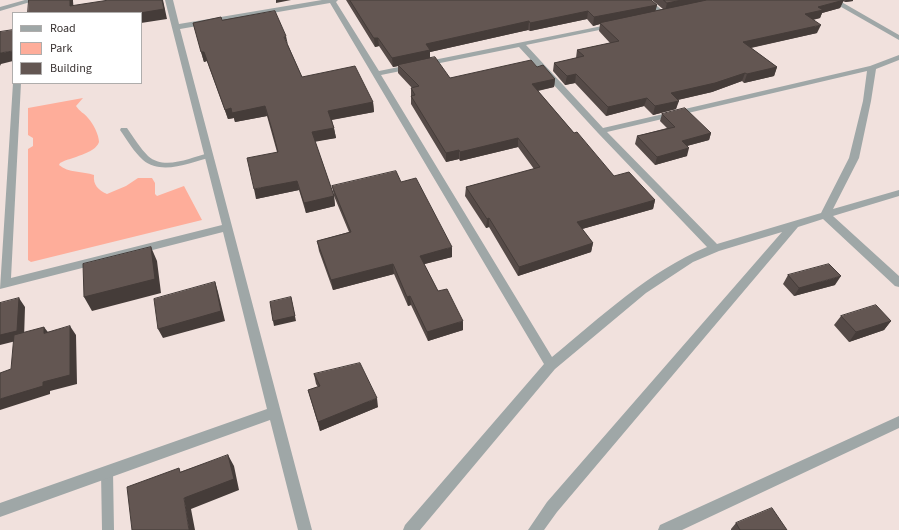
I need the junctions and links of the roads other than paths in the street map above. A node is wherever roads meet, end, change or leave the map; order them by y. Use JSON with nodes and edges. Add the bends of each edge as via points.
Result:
{"nodes":[{"id":1,"x":33,"y":0,"type":"edge"},
{"id":2,"x":170,"y":0,"type":"edge"},
{"id":3,"x":333,"y":0,"type":"edge"},
{"id":4,"x":646,"y":0,"type":"edge"},
{"id":5,"x":834,"y":0,"type":"edge"},
{"id":6,"x":21,"y":3,"type":"junction"},
{"id":7,"x":0,"y":9,"type":"edge"},
{"id":8,"x":21,"y":12,"type":"edge"},
{"id":9,"x":664,"y":15,"type":"edge"},
{"id":10,"x":619,"y":24,"type":"edge"},
{"id":11,"x":176,"y":27,"type":"junction"},
{"id":12,"x":899,"y":38,"type":"edge"},
{"id":13,"x":522,"y":44,"type":"junction"},
{"id":14,"x":899,"y":57,"type":"edge"},
{"id":15,"x":872,"y":68,"type":"junction"},
{"id":16,"x":376,"y":74,"type":"junction"},
{"id":17,"x":17,"y":84,"type":"edge"},
{"id":18,"x":124,"y":130,"type":"dead end"},
{"id":19,"x":601,"y":131,"type":"junction"},
{"id":20,"x":209,"y":155,"type":"junction"},
{"id":21,"x":899,"y":193,"type":"edge"},
{"id":22,"x":825,"y":215,"type":"junction"},
{"id":23,"x":794,"y":225,"type":"junction"},
{"id":24,"x":228,"y":227,"type":"junction"},
{"id":25,"x":715,"y":248,"type":"junction"},
{"id":26,"x":899,"y":283,"type":"edge"},
{"id":27,"x":2,"y":285,"type":"edge"},
{"id":28,"x":551,"y":365,"type":"junction"},
{"id":29,"x":276,"y":412,"type":"junction"},
{"id":30,"x":899,"y":422,"type":"edge"},
{"id":31,"x":107,"y":472,"type":"junction"},
{"id":32,"x":0,"y":510,"type":"edge"},
{"id":33,"x":108,"y":530,"type":"edge"},
{"id":34,"x":305,"y":530,"type":"edge"},
{"id":35,"x":410,"y":530,"type":"edge"},
{"id":36,"x":535,"y":530,"type":"edge"},
{"id":37,"x":665,"y":530,"type":"edge"}],
"edges":[{"from":1,"to":6,"type":"street"},
{"from":2,"to":11,"type":"street"},
{"from":3,"to":11,"type":"street"},
{"from":3,"to":16,"type":"street"},
{"from":4,"to":9,"type":"street"},
{"from":5,"to":12,"type":"street"},
{"from":6,"to":7,"type":"street"},
{"from":6,"to":8,"type":"street"},
{"from":10,"to":13,"type":"street"},
{"from":11,"to":20,"type":"street"},
{"from":13,"to":16,"type":"street"},
{"from":13,"to":19,"type":"street"},
{"from":14,"to":15,"type":"street"},
{"from":15,"to":19,"type":"street","via":[[836,74]]},
{"from":15,"to":22,"type":"street","via":[[854,158]]},
{"from":16,"to":28,"type":"street"},
{"from":17,"to":27,"type":"street"},
{"from":18,"to":20,"type":"lane","via":[[147,160],[158,164],[168,165]]},
{"from":19,"to":25,"type":"street"},
{"from":20,"to":24,"type":"street"},
{"from":21,"to":22,"type":"street"},
{"from":22,"to":23,"type":"street"},
{"from":22,"to":26,"type":"street"},
{"from":23,"to":25,"type":"street"},
{"from":23,"to":36,"type":"street"},
{"from":24,"to":27,"type":"street"},
{"from":24,"to":29,"type":"street"},
{"from":25,"to":28,"type":"street","via":[[689,259],[642,290]]},
{"from":28,"to":35,"type":"street"},
{"from":29,"to":31,"type":"street"},
{"from":29,"to":34,"type":"street"},
{"from":30,"to":37,"type":"street"},
{"from":31,"to":32,"type":"street"},
{"from":31,"to":33,"type":"lane"}]}
